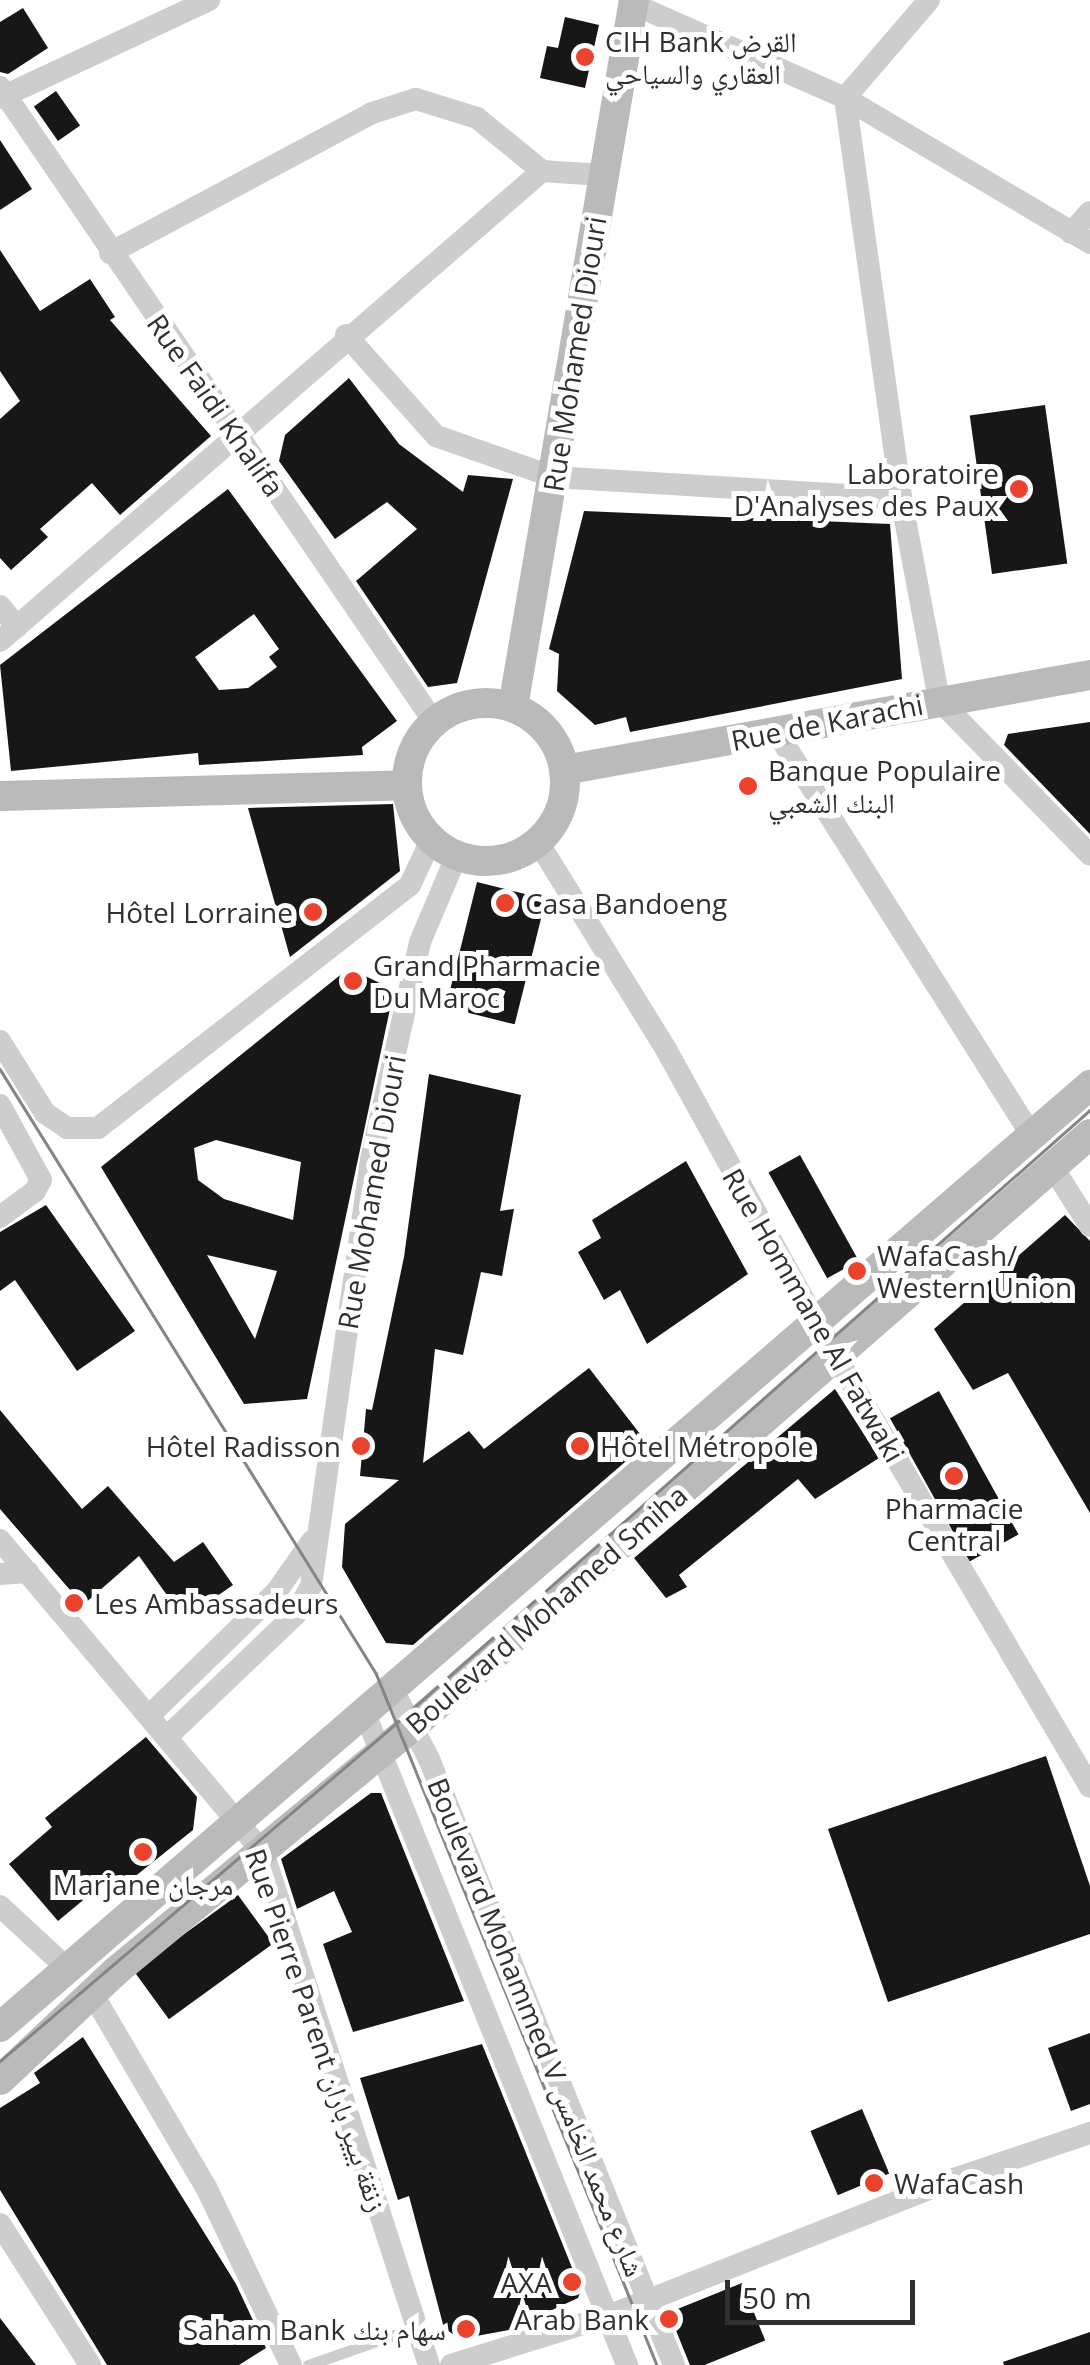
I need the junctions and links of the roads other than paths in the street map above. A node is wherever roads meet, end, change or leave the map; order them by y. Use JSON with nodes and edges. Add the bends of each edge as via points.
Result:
{"nodes":[{"id":1,"x":209,"y":0,"type":"edge"},
{"id":2,"x":930,"y":0,"type":"edge"},
{"id":3,"x":634,"y":2,"type":"edge"},
{"id":4,"x":2,"y":93,"type":"edge"},
{"id":5,"x":845,"y":98,"type":"junction"},
{"id":6,"x":542,"y":171,"type":"junction"},
{"id":7,"x":602,"y":174,"type":"junction"},
{"id":8,"x":1090,"y":212,"type":"edge"},
{"id":9,"x":1081,"y":238,"type":"edge"},
{"id":10,"x":110,"y":253,"type":"junction"},
{"id":11,"x":346,"y":334,"type":"junction"},
{"id":12,"x":236,"y":434,"type":"junction"},
{"id":13,"x":554,"y":477,"type":"junction"},
{"id":14,"x":900,"y":498,"type":"junction"},
{"id":15,"x":0,"y":606,"type":"edge"},
{"id":16,"x":8,"y":634,"type":"edge"},
{"id":17,"x":1090,"y":675,"type":"edge"},
{"id":18,"x":940,"y":700,"type":"junction"},
{"id":19,"x":513,"y":707,"type":"junction"},
{"id":20,"x":434,"y":722,"type":"junction"},
{"id":21,"x":776,"y":731,"type":"junction"},
{"id":22,"x":564,"y":770,"type":"junction"},
{"id":23,"x":407,"y":785,"type":"junction"},
{"id":24,"x":0,"y":796,"type":"edge"},
{"id":25,"x":538,"y":842,"type":"junction"},
{"id":26,"x":444,"y":847,"type":"junction"},
{"id":27,"x":1090,"y":855,"type":"edge"},
{"id":28,"x":0,"y":1041,"type":"edge"},
{"id":29,"x":1090,"y":1085,"type":"edge"},
{"id":30,"x":0,"y":1105,"type":"edge"},
{"id":31,"x":1090,"y":1134,"type":"edge"},
{"id":32,"x":1031,"y":1135,"type":"junction"},
{"id":33,"x":1052,"y":1166,"type":"junction"},
{"id":34,"x":0,"y":1217,"type":"edge"},
{"id":35,"x":1090,"y":1226,"type":"edge"},
{"id":36,"x":817,"y":1324,"type":"junction"},
{"id":37,"x":836,"y":1356,"type":"junction"},
{"id":38,"x":314,"y":1538,"type":"junction"},
{"id":39,"x":0,"y":1540,"type":"edge"},
{"id":40,"x":28,"y":1572,"type":"junction"},
{"id":41,"x":0,"y":1574,"type":"edge"},
{"id":42,"x":394,"y":1692,"type":"junction"},
{"id":43,"x":152,"y":1714,"type":"junction"},
{"id":44,"x":366,"y":1716,"type":"junction"},
{"id":45,"x":414,"y":1725,"type":"junction"},
{"id":46,"x":170,"y":1734,"type":"junction"},
{"id":47,"x":382,"y":1750,"type":"junction"},
{"id":48,"x":1090,"y":1787,"type":"edge"},
{"id":49,"x":240,"y":1821,"type":"junction"},
{"id":50,"x":263,"y":1852,"type":"junction"},
{"id":51,"x":0,"y":1906,"type":"edge"},
{"id":52,"x":67,"y":1968,"type":"junction"},
{"id":53,"x":92,"y":1993,"type":"junction"},
{"id":54,"x":0,"y":2028,"type":"edge"},
{"id":55,"x":0,"y":2080,"type":"edge"},
{"id":56,"x":1090,"y":2133,"type":"edge"},
{"id":57,"x":0,"y":2224,"type":"edge"},
{"id":58,"x":648,"y":2298,"type":"junction"},
{"id":59,"x":608,"y":2316,"type":"junction"},
{"id":60,"x":417,"y":2327,"type":"junction"},
{"id":61,"x":529,"y":2342,"type":"junction"},
{"id":62,"x":90,"y":2365,"type":"edge"},
{"id":63,"x":291,"y":2365,"type":"edge"},
{"id":64,"x":308,"y":2365,"type":"edge"},
{"id":65,"x":429,"y":2365,"type":"edge"},
{"id":66,"x":451,"y":2365,"type":"edge"},
{"id":67,"x":538,"y":2365,"type":"edge"},
{"id":68,"x":627,"y":2365,"type":"edge"},
{"id":69,"x":674,"y":2365,"type":"edge"}],
"edges":[{"from":1,"to":4,"type":"street"},
{"from":2,"to":5,"type":"street"},
{"from":3,"to":5,"type":"street"},
{"from":3,"to":7,"type":"street","name":"Rue Mohamed Diouri"},
{"from":4,"to":10,"type":"street","name":"Rue Faidi Khalifa"},
{"from":5,"to":9,"type":"street"},
{"from":5,"to":14,"type":"street"},
{"from":6,"to":7,"type":"street"},
{"from":6,"to":10,"type":"street","via":[[477,118],[416,99],[372,113]]},
{"from":6,"to":11,"type":"street"},
{"from":7,"to":13,"type":"street","name":"Rue Mohamed Diouri"},
{"from":8,"to":9,"type":"street"},
{"from":10,"to":12,"type":"street","name":"Rue Faidi Khalifa"},
{"from":11,"to":12,"type":"street"},
{"from":11,"to":13,"type":"street","via":[[436,436]]},
{"from":12,"to":16,"type":"street"},
{"from":12,"to":20,"type":"street","name":"Rue Faidi Khalifa"},
{"from":13,"to":14,"type":"street"},
{"from":13,"to":19,"type":"street","name":"Rue Mohamed Diouri"},
{"from":14,"to":18,"type":"street"},
{"from":15,"to":16,"type":"street"},
{"from":17,"to":18,"type":"street","name":"Rue de Karachi"},
{"from":18,"to":21,"type":"street","name":"Rue de Karachi"},
{"from":18,"to":27,"type":"street"},
{"from":19,"to":20,"type":"street","via":[[468,704]]},
{"from":19,"to":22,"type":"street","via":[[550,734]]},
{"from":20,"to":23,"type":"street","via":[[415,746]]},
{"from":21,"to":22,"type":"street","name":"Rue de Karachi"},
{"from":21,"to":32,"type":"street"},
{"from":22,"to":25,"type":"street","via":[[560,812]]},
{"from":23,"to":24,"type":"street"},
{"from":23,"to":26,"type":"street","via":[[414,814]]},
{"from":25,"to":26,"type":"street","via":[[499,860]]},
{"from":25,"to":36,"type":"street","name":"Rue Hommane Al Fatwaki","via":[[667,1051]]},
{"from":26,"to":28,"type":"street","via":[[410,885],[98,1128],[67,1128],[45,1112]]},
{"from":26,"to":38,"type":"street","name":"Rue Mohamed Diouri","via":[[371,1160]]},
{"from":29,"to":32,"type":"street","name":"Boulevard Mohamed Smiha"},
{"from":30,"to":34,"type":"street","via":[[39,1172],[36,1192]]},
{"from":31,"to":33,"type":"street","name":"Boulevard Mohamed Smiha"},
{"from":32,"to":36,"type":"street","name":"Boulevard Mohamed Smiha"},
{"from":33,"to":35,"type":"street"},
{"from":33,"to":37,"type":"street","name":"Boulevard Mohamed Smiha"},
{"from":36,"to":37,"type":"street","name":"Rue Hommane Al Fatwaki"},
{"from":36,"to":42,"type":"street","name":"Boulevard Mohamed Smiha"},
{"from":37,"to":45,"type":"street","name":"Boulevard Mohamed Smiha"},
{"from":37,"to":48,"type":"street","name":"Rue Hommane Al Fatwaki"},
{"from":38,"to":43,"type":"street","via":[[278,1591]]},
{"from":38,"to":46,"type":"street","name":"Rue Mohamed Diouri","via":[[304,1604]]},
{"from":39,"to":40,"type":"street","name":"Rue Pierre Parent زنقة بيير باران"},
{"from":40,"to":41,"type":"street"},
{"from":40,"to":43,"type":"street","name":"Rue Pierre Parent زنقة بيير باران"},
{"from":42,"to":44,"type":"street","name":"Boulevard Mohamed Smiha"},
{"from":42,"to":45,"type":"street","name":"Boulevard Mohammed V شارع محمد الخامس"},
{"from":43,"to":46,"type":"street","name":"Rue Pierre Parent زنقة بيير باران"},
{"from":44,"to":47,"type":"street","name":"Boulevard Mohammed V شارع محمد الخامس"},
{"from":44,"to":49,"type":"street","name":"Boulevard Mohamed Smiha"},
{"from":45,"to":47,"type":"street","name":"Boulevard Mohamed Smiha"},
{"from":45,"to":58,"type":"street","name":"Boulevard Mohammed V شارع محمد الخامس"},
{"from":46,"to":49,"type":"street","name":"Rue Pierre Parent زنقة بيير باران"},
{"from":47,"to":50,"type":"street","name":"Boulevard Mohamed Smiha"},
{"from":47,"to":59,"type":"street","name":"Boulevard Mohammed V شارع محمد الخامس"},
{"from":49,"to":50,"type":"street","name":"Rue Pierre Parent زنقة بيير باران"},
{"from":49,"to":52,"type":"street","name":"Boulevard Mohamed Smiha"},
{"from":50,"to":53,"type":"street","name":"Boulevard Mohamed Smiha"},
{"from":50,"to":60,"type":"street","name":"Rue Pierre Parent زنقة بيير باران"},
{"from":51,"to":52,"type":"street"},
{"from":52,"to":54,"type":"street","name":"Boulevard Mohamed Smiha"},
{"from":53,"to":55,"type":"street","name":"Boulevard Mohamed Smiha"},
{"from":53,"to":63,"type":"street","via":[[206,2187]]},
{"from":56,"to":58,"type":"street"},
{"from":57,"to":62,"type":"street"},
{"from":58,"to":59,"type":"street"},
{"from":58,"to":69,"type":"street","name":"Boulevard Mohammed V شارع محمد الخامس"},
{"from":59,"to":61,"type":"street"},
{"from":59,"to":68,"type":"street","name":"Boulevard Mohammed V شارع محمد الخامس"},
{"from":60,"to":64,"type":"lane"},
{"from":60,"to":65,"type":"street","name":"Rue Pierre Parent زنقة بيير باران"},
{"from":61,"to":66,"type":"street"},
{"from":61,"to":67,"type":"street"}]}
